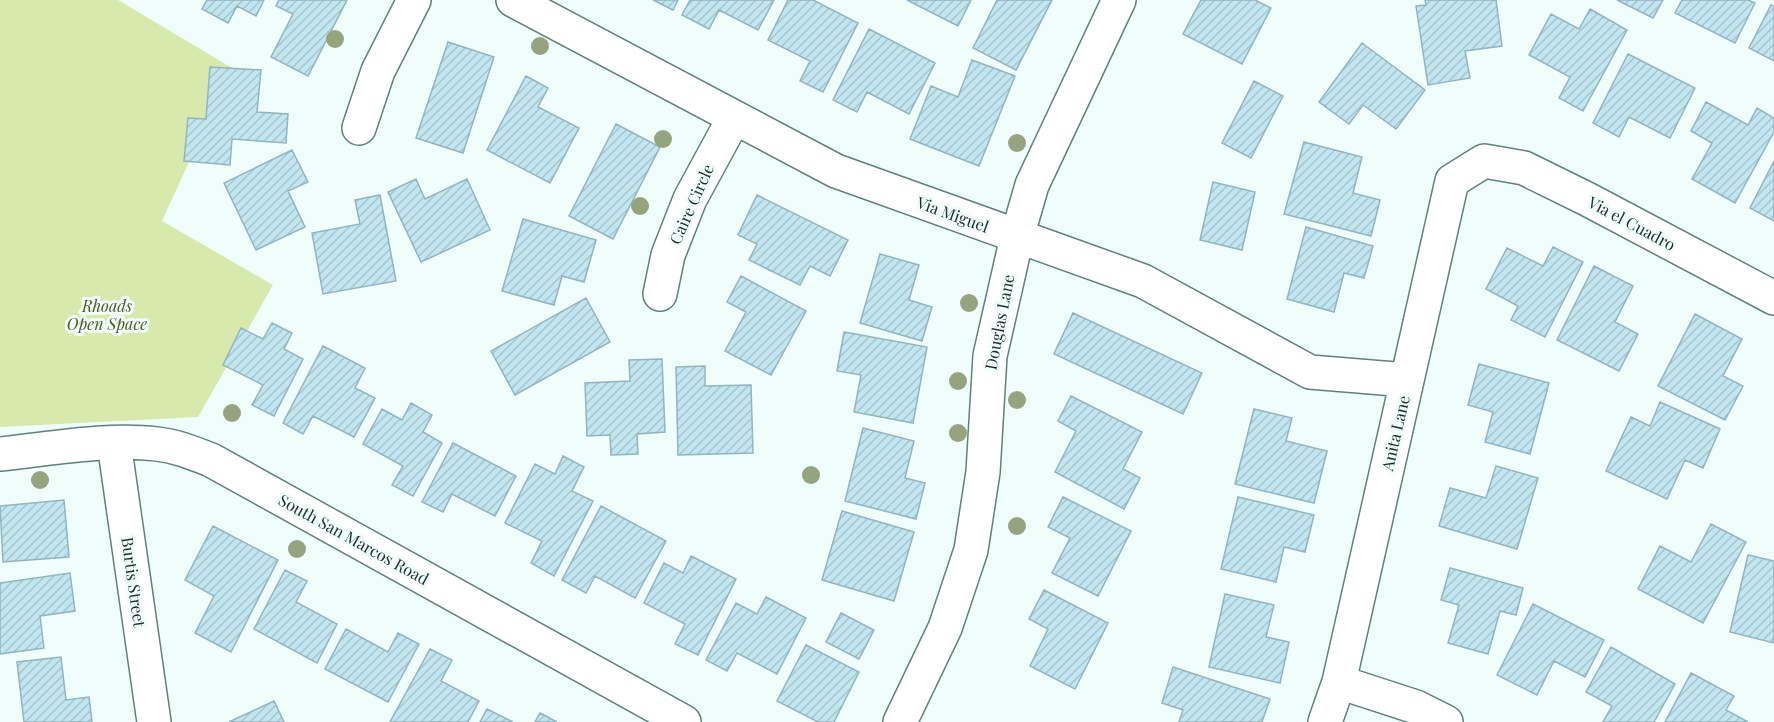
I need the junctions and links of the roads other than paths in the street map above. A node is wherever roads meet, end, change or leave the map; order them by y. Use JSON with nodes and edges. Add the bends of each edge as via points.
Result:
{"nodes":[{"id":1,"x":414,"y":0,"type":"edge"},
{"id":2,"x":513,"y":0,"type":"edge"},
{"id":3,"x":1119,"y":0,"type":"edge"},
{"id":4,"x":734,"y":118,"type":"junction"},
{"id":5,"x":359,"y":128,"type":"dead end"},
{"id":6,"x":1484,"y":161,"type":"joint"},
{"id":7,"x":1017,"y":237,"type":"junction"},
{"id":8,"x":660,"y":294,"type":"dead end"},
{"id":9,"x":1774,"y":298,"type":"edge"},
{"id":10,"x":1407,"y":380,"type":"junction"},
{"id":11,"x":114,"y":443,"type":"junction"},
{"id":12,"x":0,"y":454,"type":"edge"},
{"id":13,"x":1339,"y":682,"type":"junction"},
{"id":14,"x":154,"y":722,"type":"edge"},
{"id":15,"x":684,"y":722,"type":"edge"},
{"id":16,"x":900,"y":722,"type":"edge"},
{"id":17,"x":1325,"y":722,"type":"edge"},
{"id":18,"x":1446,"y":722,"type":"edge"}],
"edges":[{"from":1,"to":5,"type":"street","via":[[378,72]]},
{"from":2,"to":4,"type":"street","name":"Via Miguel"},
{"from":3,"to":7,"type":"street","name":"Douglas Lane","via":[[1032,184]]},
{"from":4,"to":7,"type":"street","name":"Via Miguel","via":[[836,171]]},
{"from":4,"to":8,"type":"street","name":"Caire Circle","via":[[690,199],[668,255]]},
{"from":6,"to":9,"type":"street","name":"Via el Cuadro","via":[[1524,168]]},
{"from":6,"to":10,"type":"street","name":"Anita Lane","via":[[1452,181]]},
{"from":7,"to":10,"type":"street","name":"Via Miguel","via":[[1143,281],[1310,372]]},
{"from":7,"to":16,"type":"street","name":"Douglas Lane","via":[[990,356],[983,472],[971,550],[945,628]]},
{"from":10,"to":13,"type":"street","name":"Anita Lane"},
{"from":11,"to":12,"type":"street","name":"South San Marcos Road"},
{"from":11,"to":14,"type":"street","name":"Burtis Street"},
{"from":11,"to":15,"type":"street","name":"South San Marcos Road","via":[[157,444],[211,460]]},
{"from":13,"to":17,"type":"street","name":"Anita Lane"},
{"from":13,"to":18,"type":"street","via":[[1416,707]]}]}
